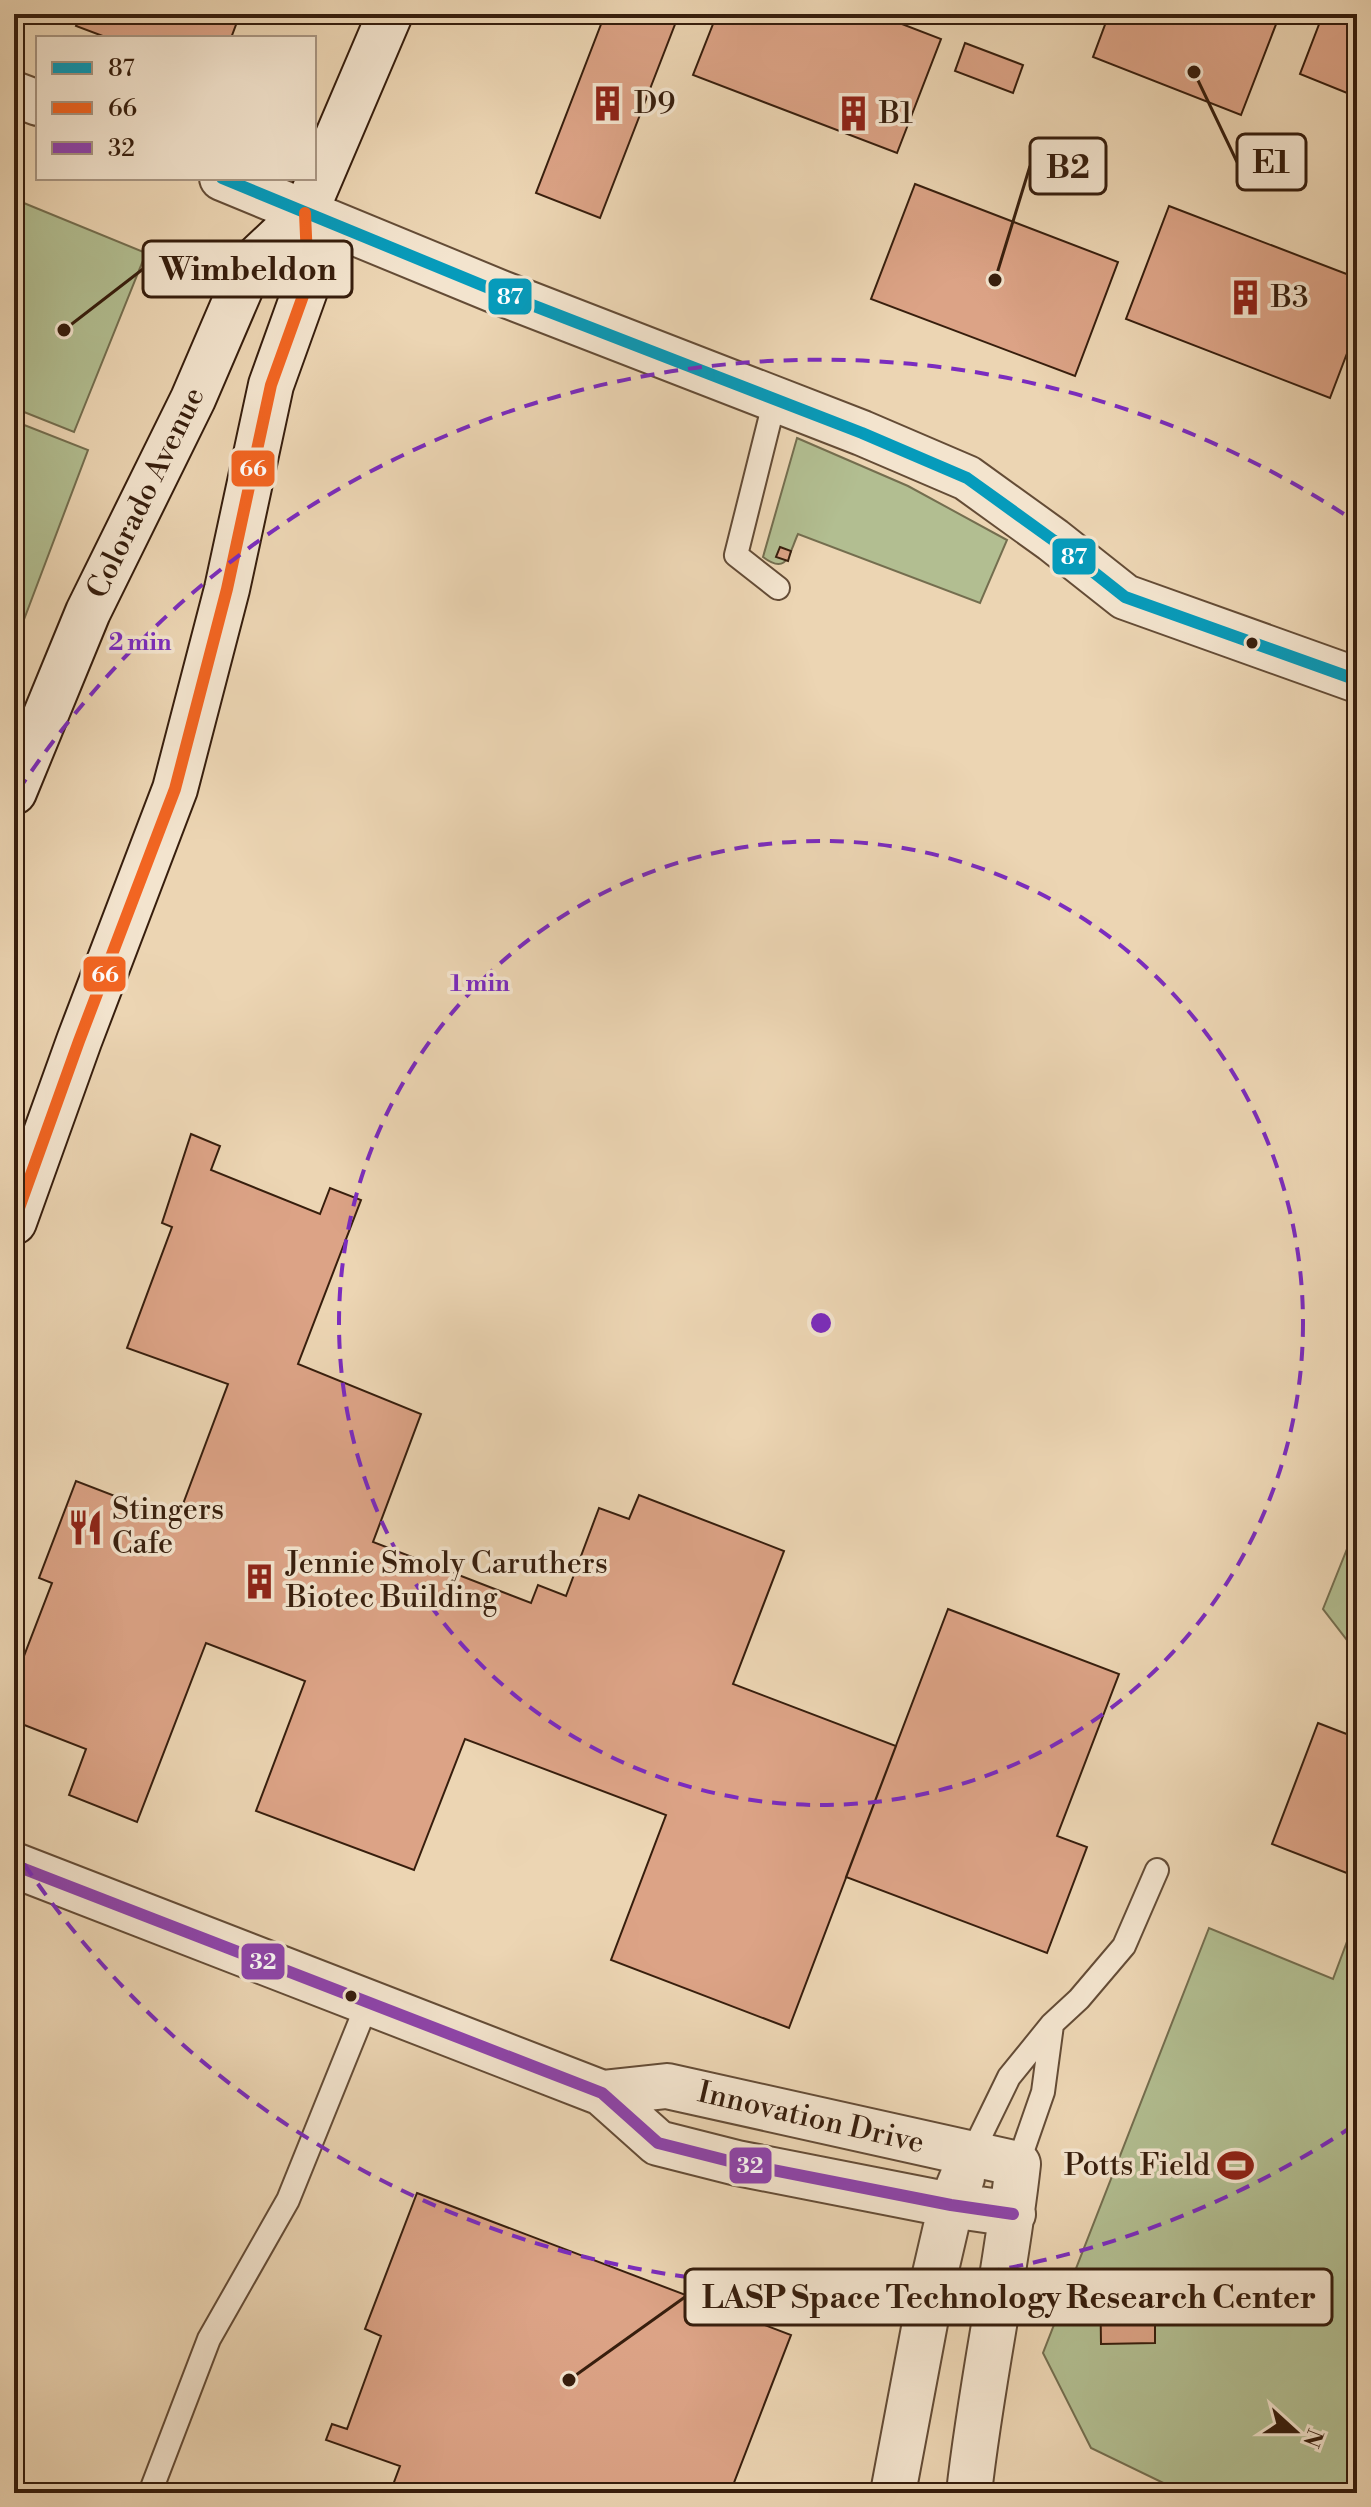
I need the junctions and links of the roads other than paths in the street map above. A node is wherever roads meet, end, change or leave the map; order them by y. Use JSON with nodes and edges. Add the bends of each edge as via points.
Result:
{"nodes":[{"id":1,"x":390,"y":14,"type":"edge"},
{"id":2,"x":14,"y":94,"type":"edge"},
{"id":3,"x":36,"y":102,"type":"edge"},
{"id":4,"x":227,"y":180,"type":"edge"},
{"id":5,"x":305,"y":213,"type":"junction"},
{"id":6,"x":775,"y":399,"type":"junction"},
{"id":7,"x":778,"y":588,"type":"dead end"},
{"id":8,"x":1357,"y":680,"type":"edge"},
{"id":9,"x":14,"y":792,"type":"edge"},
{"id":10,"x":14,"y":1222,"type":"edge"},
{"id":11,"x":14,"y":1865,"type":"edge"},
{"id":12,"x":1157,"y":1870,"type":"dead end"},
{"id":13,"x":368,"y":2002,"type":"junction"},
{"id":14,"x":1052,"y":2024,"type":"junction"},
{"id":15,"x":602,"y":2093,"type":"junction"},
{"id":16,"x":972,"y":2153,"type":"junction"},
{"id":17,"x":1018,"y":2164,"type":"junction"},
{"id":18,"x":951,"y":2205,"type":"junction"},
{"id":19,"x":1013,"y":2214,"type":"junction"},
{"id":20,"x":150,"y":2493,"type":"edge"},
{"id":21,"x":893,"y":2493,"type":"edge"},
{"id":22,"x":969,"y":2493,"type":"edge"}],
"edges":[{"from":1,"to":5,"type":"street","name":"Colorado Avenue"},
{"from":2,"to":3,"type":"street"},
{"from":4,"to":5,"type":"street"},
{"from":5,"to":6,"type":"street"},
{"from":5,"to":9,"type":"street","name":"Colorado Avenue","via":[[251,264],[193,399],[88,612]]},
{"from":5,"to":10,"type":"street","name":"Colorado Avenue","via":[[308,282],[271,385],[227,589],[175,789]]},
{"from":6,"to":7,"type":"lane","via":[[736,555]]},
{"from":6,"to":8,"type":"street","via":[[967,478],[1125,597]]},
{"from":11,"to":13,"type":"street","name":"Innovation Drive"},
{"from":12,"to":14,"type":"lane","via":[[1124,1946]]},
{"from":13,"to":15,"type":"street","name":"Innovation Drive"},
{"from":13,"to":20,"type":"lane","via":[[288,2200],[209,2339]]},
{"from":14,"to":16,"type":"lane","via":[[1009,2077]]},
{"from":14,"to":17,"type":"lane","via":[[1043,2092]]},
{"from":15,"to":16,"type":"street","name":"Innovation Drive","via":[[667,2086]]},
{"from":15,"to":18,"type":"street","name":"Innovation Drive","via":[[658,2143]]},
{"from":16,"to":17,"type":"street","name":"Innovation Drive"},
{"from":16,"to":18,"type":"street"},
{"from":17,"to":19,"type":"street"},
{"from":18,"to":19,"type":"street","name":"Innovation Drive"},
{"from":18,"to":21,"type":"street"},
{"from":19,"to":22,"type":"street"}]}
